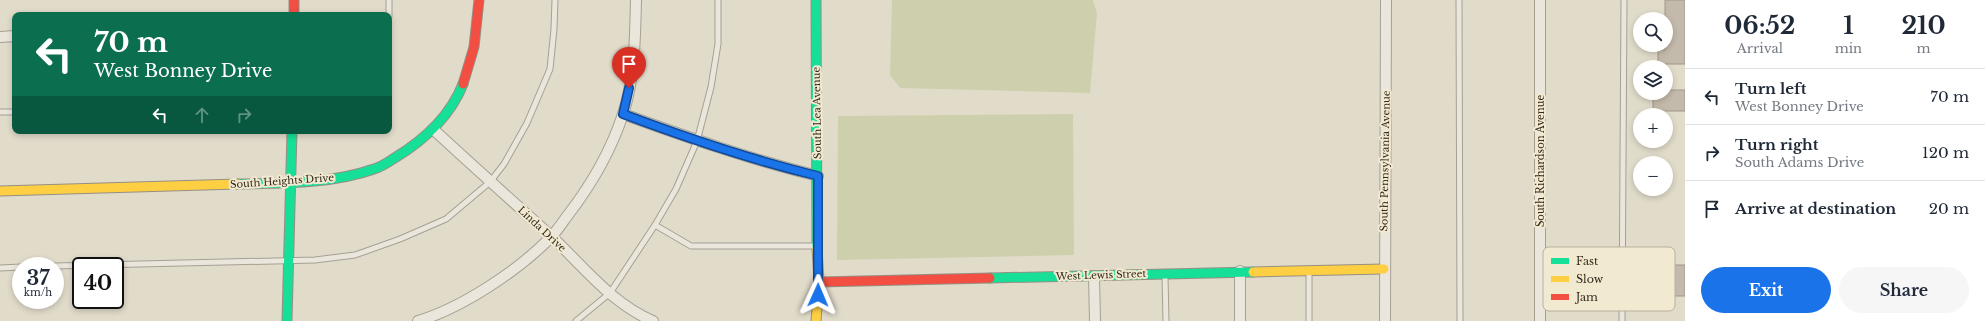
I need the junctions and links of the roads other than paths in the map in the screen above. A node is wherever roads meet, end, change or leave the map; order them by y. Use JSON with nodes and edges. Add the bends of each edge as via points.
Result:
{"nodes":[{"id":1,"x":294,"y":0,"type":"edge"},
{"id":2,"x":389,"y":0,"type":"edge"},
{"id":3,"x":479,"y":0,"type":"edge"},
{"id":4,"x":555,"y":0,"type":"edge"},
{"id":5,"x":636,"y":0,"type":"edge"},
{"id":6,"x":718,"y":0,"type":"edge"},
{"id":7,"x":816,"y":0,"type":"edge"},
{"id":8,"x":1386,"y":0,"type":"edge"},
{"id":9,"x":1459,"y":0,"type":"edge"},
{"id":10,"x":1540,"y":0,"type":"edge"},
{"id":11,"x":1624,"y":0,"type":"edge"},
{"id":12,"x":294,"y":12,"type":"edge"},
{"id":13,"x":389,"y":12,"type":"edge"},
{"id":14,"x":12,"y":36,"type":"edge"},
{"id":15,"x":0,"y":37,"type":"edge"},
{"id":16,"x":0,"y":112,"type":"edge"},
{"id":17,"x":12,"y":112,"type":"edge"},
{"id":18,"x":623,"y":114,"type":"junction"},
{"id":19,"x":434,"y":130,"type":"junction"},
{"id":20,"x":292,"y":134,"type":"edge"},
{"id":21,"x":697,"y":141,"type":"junction"},
{"id":22,"x":818,"y":176,"type":"junction"},
{"id":23,"x":490,"y":182,"type":"junction"},
{"id":24,"x":291,"y":183,"type":"junction"},
{"id":25,"x":0,"y":191,"type":"edge"},
{"id":26,"x":655,"y":226,"type":"junction"},
{"id":27,"x":551,"y":237,"type":"junction"},
{"id":28,"x":817,"y":246,"type":"junction"},
{"id":29,"x":1622,"y":247,"type":"edge"},
{"id":30,"x":288,"y":260,"type":"junction"},
{"id":31,"x":64,"y":266,"type":"edge"},
{"id":32,"x":12,"y":267,"type":"edge"},
{"id":33,"x":0,"y":268,"type":"edge"},
{"id":34,"x":1384,"y":269,"type":"junction"},
{"id":35,"x":1309,"y":270,"type":"junction"},
{"id":36,"x":1240,"y":271,"type":"junction"},
{"id":37,"x":1165,"y":273,"type":"junction"},
{"id":38,"x":1094,"y":276,"type":"junction"},
{"id":39,"x":819,"y":282,"type":"junction"},
{"id":40,"x":610,"y":293,"type":"junction"},
{"id":41,"x":1622,"y":311,"type":"edge"},
{"id":42,"x":424,"y":320,"type":"edge"},
{"id":43,"x":287,"y":321,"type":"edge"},
{"id":44,"x":576,"y":321,"type":"edge"},
{"id":45,"x":653,"y":321,"type":"edge"},
{"id":46,"x":811,"y":321,"type":"edge"},
{"id":47,"x":816,"y":321,"type":"edge"},
{"id":48,"x":1094,"y":321,"type":"edge"},
{"id":49,"x":1166,"y":321,"type":"edge"},
{"id":50,"x":1240,"y":321,"type":"edge"},
{"id":51,"x":1310,"y":321,"type":"edge"},
{"id":52,"x":1385,"y":321,"type":"edge"},
{"id":53,"x":1460,"y":321,"type":"edge"},
{"id":54,"x":1540,"y":321,"type":"edge"},
{"id":55,"x":1622,"y":321,"type":"edge"}],
"edges":[{"from":1,"to":12,"type":"street"},
{"from":2,"to":13,"type":"lane"},
{"from":3,"to":19,"type":"street","name":"South Heights Drive","via":[[478,30],[467,77]]},
{"from":4,"to":23,"type":"lane","via":[[550,69],[527,123],[504,164]]},
{"from":5,"to":18,"type":"street","via":[[631,74]]},
{"from":6,"to":21,"type":"lane","via":[[718,44],[711,87]]},
{"from":7,"to":22,"type":"street","name":"South Lea Avenue"},
{"from":8,"to":34,"type":"street","name":"South Pennsylvania Avenue"},
{"from":9,"to":53,"type":"lane"},
{"from":10,"to":54,"type":"street","name":"South Richardson Avenue"},
{"from":11,"to":29,"type":"lane"},
{"from":14,"to":15,"type":"street"},
{"from":16,"to":17,"type":"lane"},
{"from":18,"to":21,"type":"street"},
{"from":18,"to":27,"type":"street","via":[[602,164]]},
{"from":19,"to":23,"type":"street","name":"Linda Drive"},
{"from":19,"to":24,"type":"street","name":"South Heights Drive","via":[[411,148],[373,170]]},
{"from":20,"to":24,"type":"street"},
{"from":21,"to":22,"type":"street","via":[[772,165]]},
{"from":21,"to":26,"type":"lane","via":[[676,189]]},
{"from":22,"to":28,"type":"street","name":"South Lea Avenue"},
{"from":23,"to":27,"type":"street","name":"Linda Drive"},
{"from":23,"to":30,"type":"lane","via":[[446,219],[400,239],[355,255],[315,260]]},
{"from":24,"to":25,"type":"street","name":"South Heights Drive"},
{"from":24,"to":30,"type":"street"},
{"from":26,"to":28,"type":"lane","via":[[691,246]]},
{"from":26,"to":40,"type":"lane"},
{"from":27,"to":40,"type":"street","name":"Linda Drive"},
{"from":27,"to":42,"type":"street","via":[[512,269],[471,297]]},
{"from":28,"to":39,"type":"street","name":"South Lea Avenue"},
{"from":30,"to":31,"type":"lane"},
{"from":30,"to":43,"type":"street"},
{"from":32,"to":33,"type":"lane"},
{"from":34,"to":35,"type":"street","name":"West Lewis Street"},
{"from":34,"to":52,"type":"street","name":"South Pennsylvania Avenue"},
{"from":35,"to":36,"type":"street","name":"West Lewis Street"},
{"from":35,"to":51,"type":"lane"},
{"from":36,"to":37,"type":"street","name":"West Lewis Street"},
{"from":36,"to":50,"type":"street"},
{"from":37,"to":38,"type":"street","name":"West Lewis Street"},
{"from":37,"to":49,"type":"lane"},
{"from":38,"to":39,"type":"street","name":"West Lewis Street"},
{"from":38,"to":48,"type":"street"},
{"from":39,"to":47,"type":"street","name":"South Lea Avenue"},
{"from":40,"to":44,"type":"lane"},
{"from":40,"to":45,"type":"street","name":"Linda Drive","via":[[634,313]]},
{"from":41,"to":55,"type":"lane"},
{"from":46,"to":47,"type":"street"}]}
